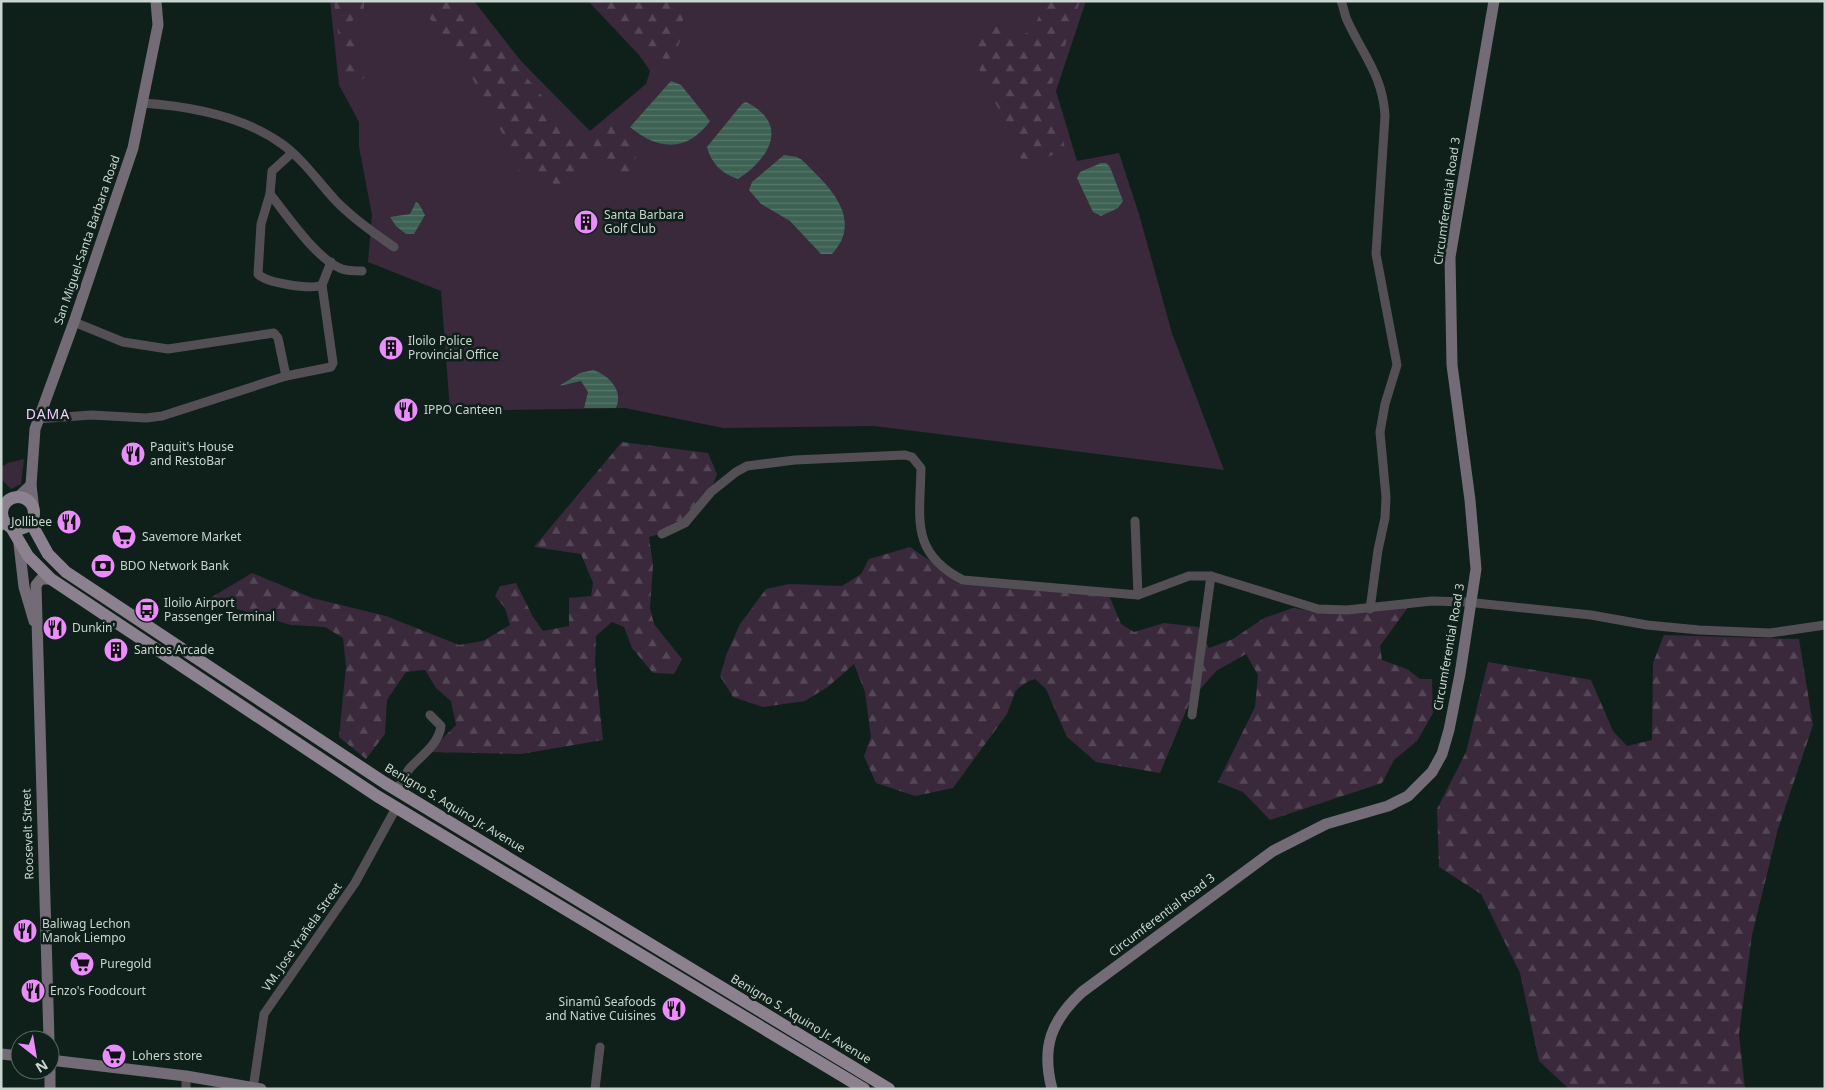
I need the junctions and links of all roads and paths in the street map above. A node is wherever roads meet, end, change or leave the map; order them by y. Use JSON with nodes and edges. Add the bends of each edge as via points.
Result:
{"nodes":[{"id":1,"x":156,"y":1,"type":"edge"},
{"id":2,"x":1341,"y":1,"type":"edge"},
{"id":3,"x":1494,"y":1,"type":"edge"},
{"id":4,"x":142,"y":103,"type":"junction"},
{"id":5,"x":292,"y":153,"type":"junction"},
{"id":6,"x":270,"y":194,"type":"junction"},
{"id":7,"x":394,"y":247,"type":"dead end"},
{"id":8,"x":331,"y":262,"type":"junction"},
{"id":9,"x":362,"y":270,"type":"dead end"},
{"id":10,"x":322,"y":285,"type":"junction"},
{"id":11,"x":74,"y":322,"type":"junction"},
{"id":12,"x":286,"y":376,"type":"junction"},
{"id":13,"x":38,"y":418,"type":"junction"},
{"id":14,"x":31,"y":484,"type":"junction"},
{"id":15,"x":10,"y":496,"type":"edge"},
{"id":16,"x":32,"y":517,"type":"junction"},
{"id":17,"x":4,"y":521,"type":"edge"},
{"id":18,"x":1135,"y":521,"type":"dead end"},
{"id":19,"x":662,"y":534,"type":"dead end"},
{"id":20,"x":20,"y":544,"type":"junction"},
{"id":21,"x":1211,"y":576,"type":"junction"},
{"id":22,"x":51,"y":579,"type":"junction"},
{"id":23,"x":1138,"y":595,"type":"junction"},
{"id":24,"x":1472,"y":602,"type":"junction"},
{"id":25,"x":117,"y":604,"type":"junction"},
{"id":26,"x":1370,"y":609,"type":"junction"},
{"id":27,"x":109,"y":617,"type":"junction"},
{"id":28,"x":1825,"y":624,"type":"edge"},
{"id":29,"x":36,"y":627,"type":"junction"},
{"id":30,"x":430,"y":715,"type":"dead end"},
{"id":31,"x":1192,"y":715,"type":"dead end"},
{"id":32,"x":397,"y":790,"type":"junction"},
{"id":33,"x":396,"y":808,"type":"junction"},
{"id":34,"x":617,"y":923,"type":"junction"},
{"id":35,"x":609,"y":936,"type":"junction"},
{"id":36,"x":49,"y":1030,"type":"edge"},
{"id":37,"x":600,"y":1047,"type":"dead end"},
{"id":38,"x":60,"y":1061,"type":"edge"},
{"id":39,"x":186,"y":1076,"type":"junction"},
{"id":40,"x":256,"y":1088,"type":"edge"},
{"id":41,"x":186,"y":1089,"type":"edge"},
{"id":42,"x":595,"y":1089,"type":"edge"},
{"id":43,"x":864,"y":1089,"type":"edge"},
{"id":44,"x":889,"y":1089,"type":"edge"},
{"id":45,"x":1052,"y":1089,"type":"edge"}],
"edges":[{"from":1,"to":4,"type":"main road","name":"San Miguel-Santa Barbara Road","via":[[158,25]]},
{"from":2,"to":26,"type":"street","via":[[1346,19],[1379,80],[1384,98],[1376,254],[1397,365],[1380,432],[1385,518]]},
{"from":3,"to":24,"type":"main road","name":"Circumferential Road 3","via":[[1450,257],[1452,366],[1476,569]]},
{"from":4,"to":5,"type":"street","via":[[171,105],[245,124],[265,133]]},
{"from":4,"to":11,"type":"main road","name":"San Miguel-Santa Barbara Road","via":[[133,148]]},
{"from":5,"to":6,"type":"street","via":[[272,171]]},
{"from":5,"to":7,"type":"street","via":[[338,202]]},
{"from":6,"to":8,"type":"street"},
{"from":6,"to":10,"type":"street","via":[[261,224],[258,274],[266,280],[303,287]]},
{"from":8,"to":9,"type":"street","via":[[342,269]]},
{"from":8,"to":10,"type":"street"},
{"from":10,"to":12,"type":"street","via":[[333,363],[328,368]]},
{"from":11,"to":12,"type":"street","via":[[123,342],[168,349],[271,333],[278,338]]},
{"from":11,"to":13,"type":"main road","name":"San Miguel-Santa Barbara Road"},
{"from":12,"to":13,"type":"street","via":[[162,416]]},
{"from":13,"to":14,"type":"main road","name":"San Miguel-Santa Barbara Road"},
{"from":14,"to":15,"type":"main road"},
{"from":14,"to":16,"type":"main road","name":"San Miguel-Santa Barbara Road"},
{"from":15,"to":16,"type":"main road","via":[[28,501]]},
{"from":15,"to":17,"type":"main road","via":[[5,505]]},
{"from":16,"to":17,"type":"main road","via":[[22,529]]},
{"from":16,"to":25,"type":"main road","name":"Benigno S. Aquino Jr. Avenue","via":[[48,554],[60,568]]},
{"from":17,"to":20,"type":"main road"},
{"from":18,"to":23,"type":"street"},
{"from":19,"to":23,"type":"street","via":[[685,523],[712,492],[747,466],[795,460],[912,456],[921,468],[921,536],[936,563],[948,573],[963,580]]},
{"from":20,"to":22,"type":"main road"},
{"from":20,"to":29,"type":"main road","name":"Roosevelt Street","via":[[24,587]]},
{"from":21,"to":23,"type":"street","via":[[1189,576]]},
{"from":21,"to":26,"type":"street","via":[[1318,609]]},
{"from":21,"to":31,"type":"street"},
{"from":22,"to":27,"type":"main road"},
{"from":22,"to":29,"type":"main road","name":"Roosevelt Street","via":[[41,579],[36,585]]},
{"from":24,"to":26,"type":"street","via":[[1432,601]]},
{"from":24,"to":28,"type":"street","via":[[1699,630],[1770,633]]},
{"from":24,"to":45,"type":"main road","name":"Circumferential Road 3","via":[[1449,730],[1442,754],[1420,786],[1397,802],[1326,824],[1273,850],[1082,992],[1067,1005],[1051,1034],[1047,1058]]},
{"from":25,"to":27,"type":"main road"},
{"from":25,"to":32,"type":"main road","name":"Benigno S. Aquino Jr. Avenue"},
{"from":27,"to":33,"type":"main road"},
{"from":29,"to":36,"type":"main road","name":"Roosevelt Street"},
{"from":30,"to":32,"type":"street","via":[[441,726],[441,731]]},
{"from":32,"to":34,"type":"main road","name":"Benigno S. Aquino Jr. Avenue"},
{"from":33,"to":35,"type":"main road"},
{"from":33,"to":40,"type":"street","name":"VM. Jose Yrañela Street","via":[[355,883],[264,1014]]},
{"from":34,"to":35,"type":"main road"},
{"from":34,"to":44,"type":"main road","name":"Benigno S. Aquino Jr. Avenue"},
{"from":35,"to":43,"type":"main road"},
{"from":37,"to":42,"type":"street"},
{"from":38,"to":39,"type":"main road"},
{"from":39,"to":40,"type":"main road"},
{"from":39,"to":41,"type":"street"}]}
